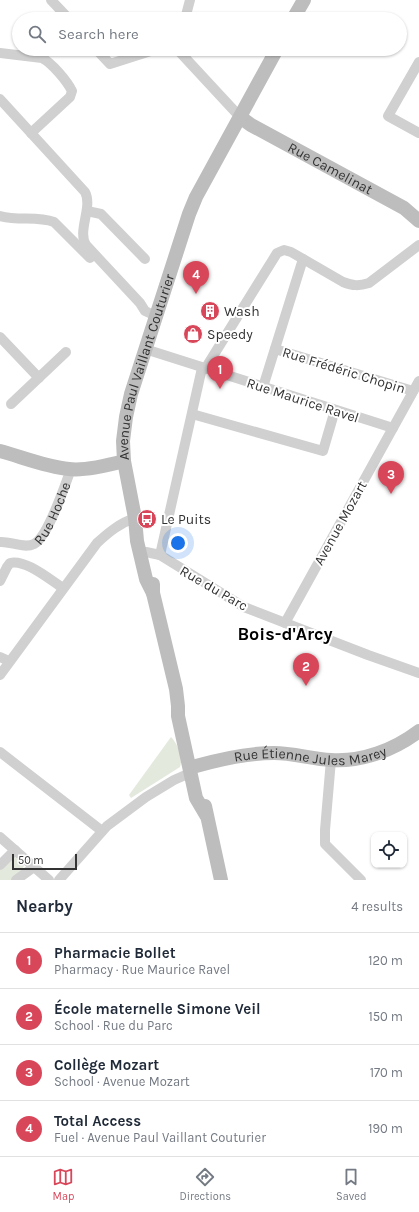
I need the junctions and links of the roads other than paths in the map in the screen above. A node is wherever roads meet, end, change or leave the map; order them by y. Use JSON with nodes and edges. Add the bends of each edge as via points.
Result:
{"nodes":[{"id":1,"x":51,"y":0,"type":"edge"},
{"id":2,"x":190,"y":0,"type":"edge"},
{"id":3,"x":304,"y":0,"type":"edge"},
{"id":4,"x":62,"y":12,"type":"edge"},
{"id":5,"x":187,"y":12,"type":"edge"},
{"id":6,"x":298,"y":12,"type":"edge"},
{"id":7,"x":0,"y":53,"type":"edge"},
{"id":8,"x":12,"y":54,"type":"edge"},
{"id":9,"x":25,"y":56,"type":"edge"},
{"id":10,"x":103,"y":56,"type":"edge"},
{"id":11,"x":135,"y":56,"type":"edge"},
{"id":12,"x":183,"y":56,"type":"edge"},
{"id":13,"x":273,"y":56,"type":"edge"},
{"id":14,"x":419,"y":62,"type":"edge"},
{"id":15,"x":0,"y":99,"type":"edge"},
{"id":16,"x":240,"y":117,"type":"junction"},
{"id":17,"x":31,"y":133,"type":"junction"},
{"id":18,"x":419,"y":133,"type":"edge"},
{"id":19,"x":87,"y":211,"type":"junction"},
{"id":20,"x":0,"y":216,"type":"edge"},
{"id":21,"x":419,"y":221,"type":"edge"},
{"id":22,"x":419,"y":245,"type":"edge"},
{"id":23,"x":145,"y":259,"type":"dead end"},
{"id":24,"x":303,"y":259,"type":"junction"},
{"id":25,"x":151,"y":314,"type":"junction"},
{"id":26,"x":0,"y":336,"type":"edge"},
{"id":27,"x":145,"y":349,"type":"junction"},
{"id":28,"x":275,"y":349,"type":"junction"},
{"id":29,"x":66,"y":352,"type":"dead end"},
{"id":30,"x":204,"y":369,"type":"junction"},
{"id":31,"x":39,"y":378,"type":"junction"},
{"id":32,"x":419,"y":380,"type":"edge"},
{"id":33,"x":263,"y":387,"type":"junction"},
{"id":34,"x":413,"y":391,"type":"junction"},
{"id":35,"x":11,"y":404,"type":"dead end"},
{"id":36,"x":335,"y":410,"type":"junction"},
{"id":37,"x":192,"y":414,"type":"junction"},
{"id":38,"x":393,"y":428,"type":"junction"},
{"id":39,"x":0,"y":451,"type":"edge"},
{"id":40,"x":124,"y":461,"type":"junction"},
{"id":41,"x":71,"y":470,"type":"junction"},
{"id":42,"x":135,"y":518,"type":"junction"},
{"id":43,"x":0,"y":542,"type":"edge"},
{"id":44,"x":146,"y":552,"type":"junction"},
{"id":45,"x":160,"y":555,"type":"junction"},
{"id":46,"x":0,"y":581,"type":"edge"},
{"id":47,"x":63,"y":588,"type":"junction"},
{"id":48,"x":154,"y":593,"type":"junction"},
{"id":49,"x":285,"y":623,"type":"junction"},
{"id":50,"x":5,"y":659,"type":"edge"},
{"id":51,"x":419,"y":673,"type":"edge"},
{"id":52,"x":0,"y":675,"type":"edge"},
{"id":53,"x":419,"y":731,"type":"edge"},
{"id":54,"x":1,"y":756,"type":"edge"},
{"id":55,"x":331,"y":760,"type":"junction"},
{"id":56,"x":193,"y":769,"type":"junction"},
{"id":57,"x":102,"y":831,"type":"junction"},
{"id":58,"x":0,"y":837,"type":"edge"},
{"id":59,"x":15,"y":850,"type":"junction"},
{"id":60,"x":0,"y":865,"type":"edge"},
{"id":61,"x":34,"y":868,"type":"junction"},
{"id":62,"x":16,"y":880,"type":"edge"},
{"id":63,"x":49,"y":880,"type":"edge"},
{"id":64,"x":59,"y":880,"type":"edge"},
{"id":65,"x":221,"y":880,"type":"edge"},
{"id":66,"x":361,"y":880,"type":"edge"}],
"edges":[{"from":1,"to":4,"type":"street"},
{"from":2,"to":5,"type":"street"},
{"from":3,"to":6,"type":"street"},
{"from":7,"to":8,"type":"street"},
{"from":9,"to":17,"type":"street","via":[[47,61],[72,91],[70,97]]},
{"from":10,"to":11,"type":"street","via":[[110,64]]},
{"from":12,"to":16,"type":"street"},
{"from":13,"to":16,"type":"street","name":"Avenue Paul Vaillant Couturier"},
{"from":14,"to":18,"type":"street","via":[[388,116]]},
{"from":15,"to":17,"type":"street"},
{"from":16,"to":21,"type":"street","name":"Rue Camelinat","via":[[404,208]]},
{"from":16,"to":25,"type":"street","name":"Avenue Paul Vaillant Couturier","via":[[191,208]]},
{"from":17,"to":19,"type":"street","via":[[85,192],[88,200]]},
{"from":19,"to":23,"type":"street","via":[[101,214]]},
{"from":19,"to":25,"type":"street","via":[[84,241]]},
{"from":20,"to":25,"type":"street","via":[[54,222],[138,308]]},
{"from":22,"to":24,"type":"street","via":[[369,283],[359,286],[344,282]]},
{"from":24,"to":28,"type":"street"},
{"from":24,"to":30,"type":"street","via":[[284,250],[277,253]]},
{"from":25,"to":27,"type":"street","name":"Avenue Paul Vaillant Couturier"},
{"from":26,"to":31,"type":"street"},
{"from":27,"to":30,"type":"street","name":"Rue Maurice Ravel"},
{"from":27,"to":40,"type":"street","name":"Avenue Paul Vaillant Couturier","via":[[126,417]]},
{"from":28,"to":33,"type":"street"},
{"from":28,"to":34,"type":"street","name":"Rue Frédéric Chopin"},
{"from":29,"to":31,"type":"street"},
{"from":30,"to":33,"type":"street","name":"Rue Maurice Ravel"},
{"from":30,"to":37,"type":"street"},
{"from":31,"to":35,"type":"street"},
{"from":32,"to":34,"type":"street","name":"Avenue Mozart"},
{"from":33,"to":36,"type":"street","name":"Rue Maurice Ravel"},
{"from":34,"to":38,"type":"street","name":"Avenue Mozart"},
{"from":36,"to":37,"type":"street","via":[[323,452]]},
{"from":36,"to":38,"type":"street","name":"Rue Maurice Ravel"},
{"from":37,"to":45,"type":"street"},
{"from":38,"to":49,"type":"street","name":"Avenue Mozart"},
{"from":39,"to":41,"type":"street","name":"Rue Hoche"},
{"from":40,"to":41,"type":"street","name":"Rue Hoche"},
{"from":40,"to":42,"type":"street","name":"Avenue Paul Vaillant Couturier"},
{"from":41,"to":43,"type":"street","name":"Rue Hoche","via":[[47,530],[39,540],[33,545]]},
{"from":42,"to":44,"type":"street","name":"Avenue Paul Vaillant Couturier"},
{"from":42,"to":47,"type":"street","via":[[124,522],[97,543]]},
{"from":42,"to":48,"type":"street","name":"Avenue Paul Vaillant Couturier","via":[[138,549],[146,579]]},
{"from":44,"to":45,"type":"street","name":"Rue du Parc"},
{"from":44,"to":48,"type":"street","name":"Avenue Paul Vaillant Couturier"},
{"from":45,"to":49,"type":"street","name":"Rue du Parc","via":[[244,608]]},
{"from":46,"to":47,"type":"street","via":[[10,563],[20,563]]},
{"from":47,"to":50,"type":"street"},
{"from":48,"to":56,"type":"street","name":"Avenue Paul Vaillant Couturier","via":[[176,689],[178,716]]},
{"from":49,"to":51,"type":"street","name":"Rue du Parc"},
{"from":50,"to":52,"type":"street"},
{"from":53,"to":55,"type":"street","name":"Rue Étienne Jules Marey","via":[[387,750],[355,759]]},
{"from":54,"to":57,"type":"street"},
{"from":55,"to":56,"type":"street","name":"Rue Étienne Jules Marey","via":[[275,753],[236,756]]},
{"from":55,"to":66,"type":"street","via":[[325,844]]},
{"from":56,"to":57,"type":"street","via":[[131,807]]},
{"from":56,"to":65,"type":"street","name":"Avenue Paul Vaillant Couturier","via":[[196,798],[206,815]]},
{"from":57,"to":64,"type":"street"},
{"from":58,"to":59,"type":"street"},
{"from":59,"to":60,"type":"street"},
{"from":59,"to":61,"type":"street"},
{"from":61,"to":62,"type":"street"},
{"from":61,"to":63,"type":"street"}]}
